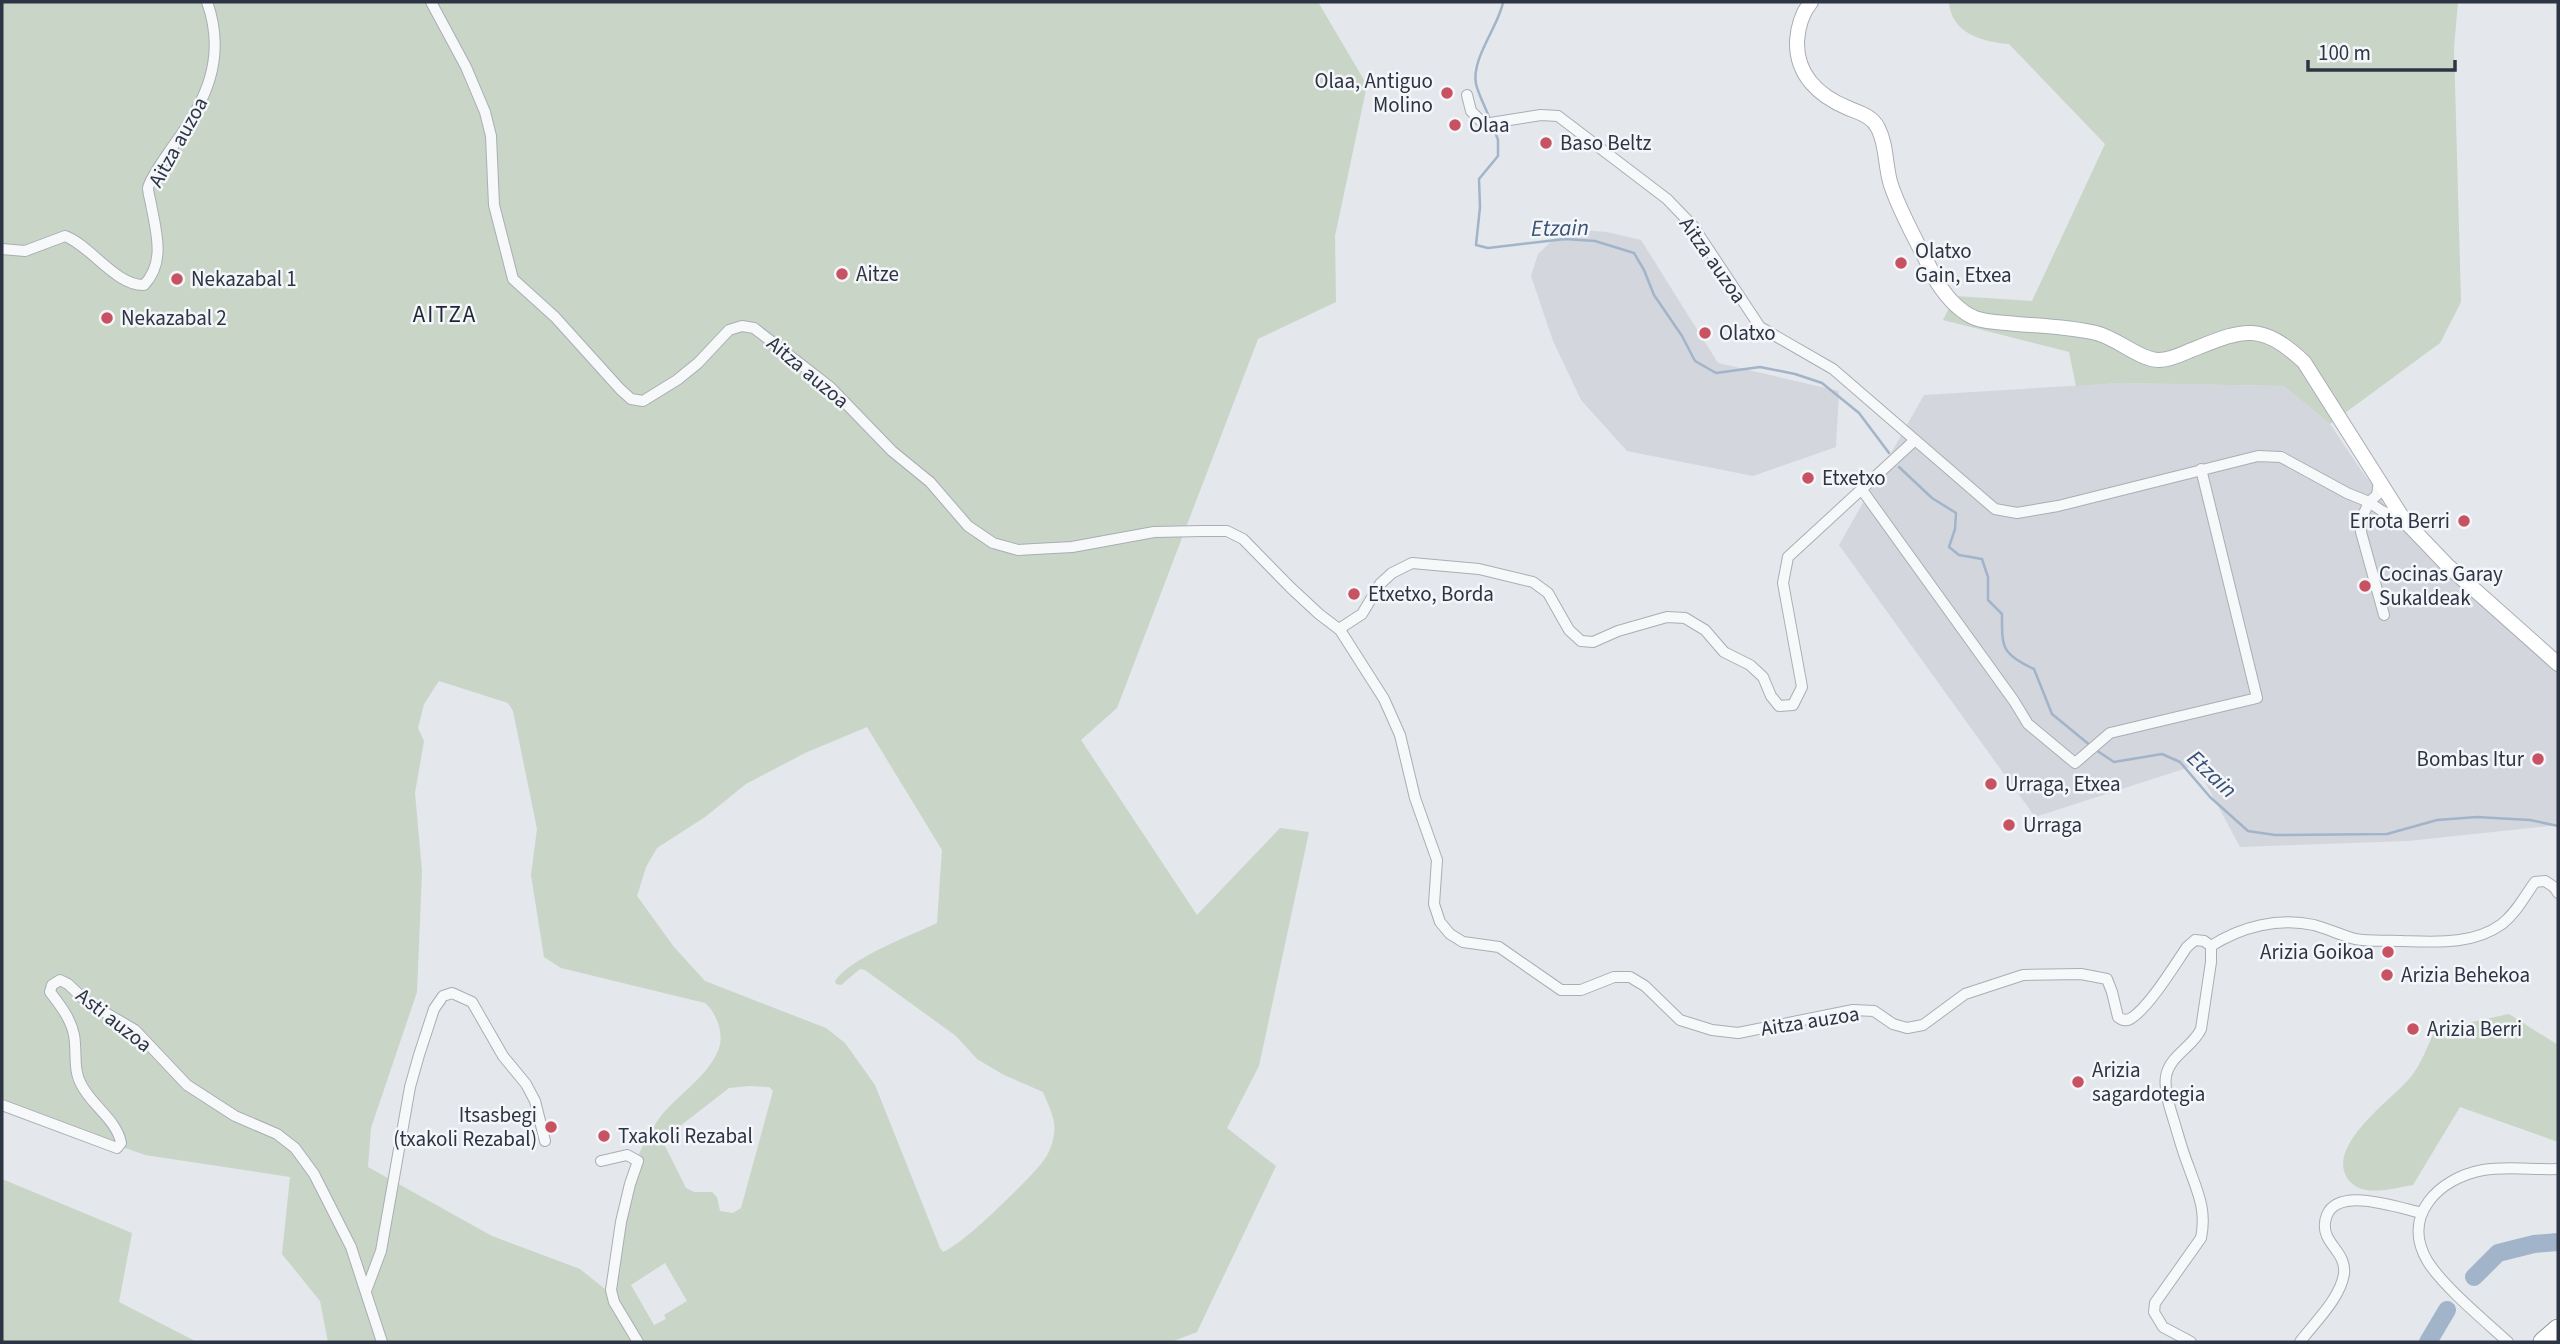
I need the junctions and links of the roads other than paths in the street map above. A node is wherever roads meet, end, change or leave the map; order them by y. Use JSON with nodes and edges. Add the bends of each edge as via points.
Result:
{"nodes":[{"id":1,"x":207,"y":2,"type":"edge"},
{"id":2,"x":431,"y":2,"type":"edge"},
{"id":3,"x":1811,"y":2,"type":"edge"},
{"id":4,"x":1467,"y":96,"type":"dead end"},
{"id":5,"x":2,"y":249,"type":"edge"},
{"id":6,"x":1915,"y":440,"type":"junction"},
{"id":7,"x":2201,"y":469,"type":"junction"},
{"id":8,"x":2379,"y":481,"type":"junction"},
{"id":9,"x":1862,"y":490,"type":"junction"},
{"id":10,"x":2369,"y":502,"type":"junction"},
{"id":11,"x":2404,"y":520,"type":"junction"},
{"id":12,"x":2384,"y":615,"type":"dead end"},
{"id":13,"x":1339,"y":629,"type":"junction"},
{"id":14,"x":2558,"y":664,"type":"edge"},
{"id":15,"x":2558,"y":894,"type":"edge"},
{"id":16,"x":2211,"y":946,"type":"junction"},
{"id":17,"x":2,"y":1105,"type":"edge"},
{"id":18,"x":545,"y":1141,"type":"dead end"},
{"id":19,"x":601,"y":1161,"type":"dead end"},
{"id":20,"x":2558,"y":1169,"type":"edge"},
{"id":21,"x":2422,"y":1213,"type":"junction"},
{"id":22,"x":366,"y":1292,"type":"junction"},
{"id":23,"x":2558,"y":1329,"type":"edge"},
{"id":24,"x":382,"y":1342,"type":"edge"},
{"id":25,"x":638,"y":1342,"type":"edge"},
{"id":26,"x":2191,"y":1342,"type":"edge"},
{"id":27,"x":2300,"y":1342,"type":"edge"},
{"id":28,"x":2508,"y":1342,"type":"edge"},
{"id":29,"x":2543,"y":1342,"type":"edge"}],
"edges":[{"from":1,"to":5,"type":"street","name":"Aitza auzoa","via":[[215,61],[192,121],[148,187],[159,250],[149,279],[136,285],[65,236],[25,251]]},
{"from":2,"to":13,"type":"street","name":"Aitza auzoa","via":[[485,112],[491,136],[494,205],[513,279],[631,399],[643,401],[677,380],[729,330],[754,328],[830,387],[892,451],[930,482],[968,526],[993,543],[1018,550],[1072,547],[1154,533],[1227,531],[1243,539]]},
{"from":3,"to":8,"type":"street","via":[[1798,28],[1797,45],[1806,78],[1832,101],[1876,124],[1892,188],[1937,282],[1958,307],[1990,321],[2098,334],[2162,360],[2234,333],[2259,333],[2286,345],[2304,362]]},
{"from":4,"to":6,"type":"street","name":"Aitza auzoa","via":[[1471,111],[1485,124],[1558,116],[1667,199],[1693,226],[1760,327],[1833,369]]},
{"from":6,"to":7,"type":"street","name":"Aitza auzoa","via":[[1995,509],[2017,513]]},
{"from":6,"to":9,"type":"street"},
{"from":7,"to":9,"type":"street","via":[[2258,698],[2110,733],[2075,763],[2028,724]]},
{"from":7,"to":10,"type":"street","name":"Aitza auzoa","via":[[2270,455],[2281,457]]},
{"from":8,"to":10,"type":"street","via":[[2377,495]]},
{"from":8,"to":11,"type":"street"},
{"from":9,"to":13,"type":"street","via":[[1788,557],[1783,583],[1802,687],[1793,705],[1779,706],[1763,677],[1724,652],[1685,618],[1667,617],[1593,642],[1581,640],[1569,629],[1548,593],[1533,582],[1479,569],[1412,563],[1392,573],[1362,614]]},
{"from":10,"to":11,"type":"street","name":"Aitza auzoa"},
{"from":10,"to":12,"type":"street","via":[[2361,532]]},
{"from":11,"to":14,"type":"street","via":[[2448,566]]},
{"from":13,"to":16,"type":"street","name":"Aitza auzoa","via":[[1384,699],[1400,735],[1437,860],[1434,904],[1440,922],[1463,942],[1499,947],[1561,990],[1581,990],[1614,977],[1630,977],[1680,1020],[1712,1030],[1738,1032],[1853,1010],[1874,1011],[1907,1028],[1923,1025],[1965,994],[2023,975],[2081,974],[2107,979],[2119,1017],[2126,1020],[2148,1001],[2195,940]]},
{"from":15,"to":16,"type":"street","via":[[2545,881],[2535,882],[2517,911],[2500,925],[2462,940],[2423,944],[2367,941],[2313,925],[2280,922],[2248,928]]},
{"from":16,"to":26,"type":"street","via":[[2201,1029],[2170,1065],[2165,1087],[2200,1191],[2203,1226],[2201,1238],[2155,1303],[2154,1312],[2163,1327]]},
{"from":17,"to":22,"type":"street","name":"Asti auzoa","via":[[117,1148],[121,1143],[115,1127],[79,1081],[74,1033],[50,992],[60,980],[135,1030],[187,1085],[295,1148],[338,1218]]},
{"from":18,"to":22,"type":"street","via":[[535,1101],[472,1002],[452,993],[443,996],[434,1009],[410,1087],[381,1251]]},
{"from":19,"to":25,"type":"street","via":[[627,1155],[638,1161],[621,1222],[611,1290]]},
{"from":20,"to":21,"type":"street","via":[[2470,1173],[2442,1186]]},
{"from":21,"to":27,"type":"street","via":[[2349,1199],[2332,1207],[2325,1228],[2341,1257],[2343,1279]]},
{"from":21,"to":28,"type":"street","via":[[2420,1234],[2427,1260]]},
{"from":22,"to":24,"type":"street","name":"Asti auzoa"},
{"from":23,"to":29,"type":"highway"}]}
